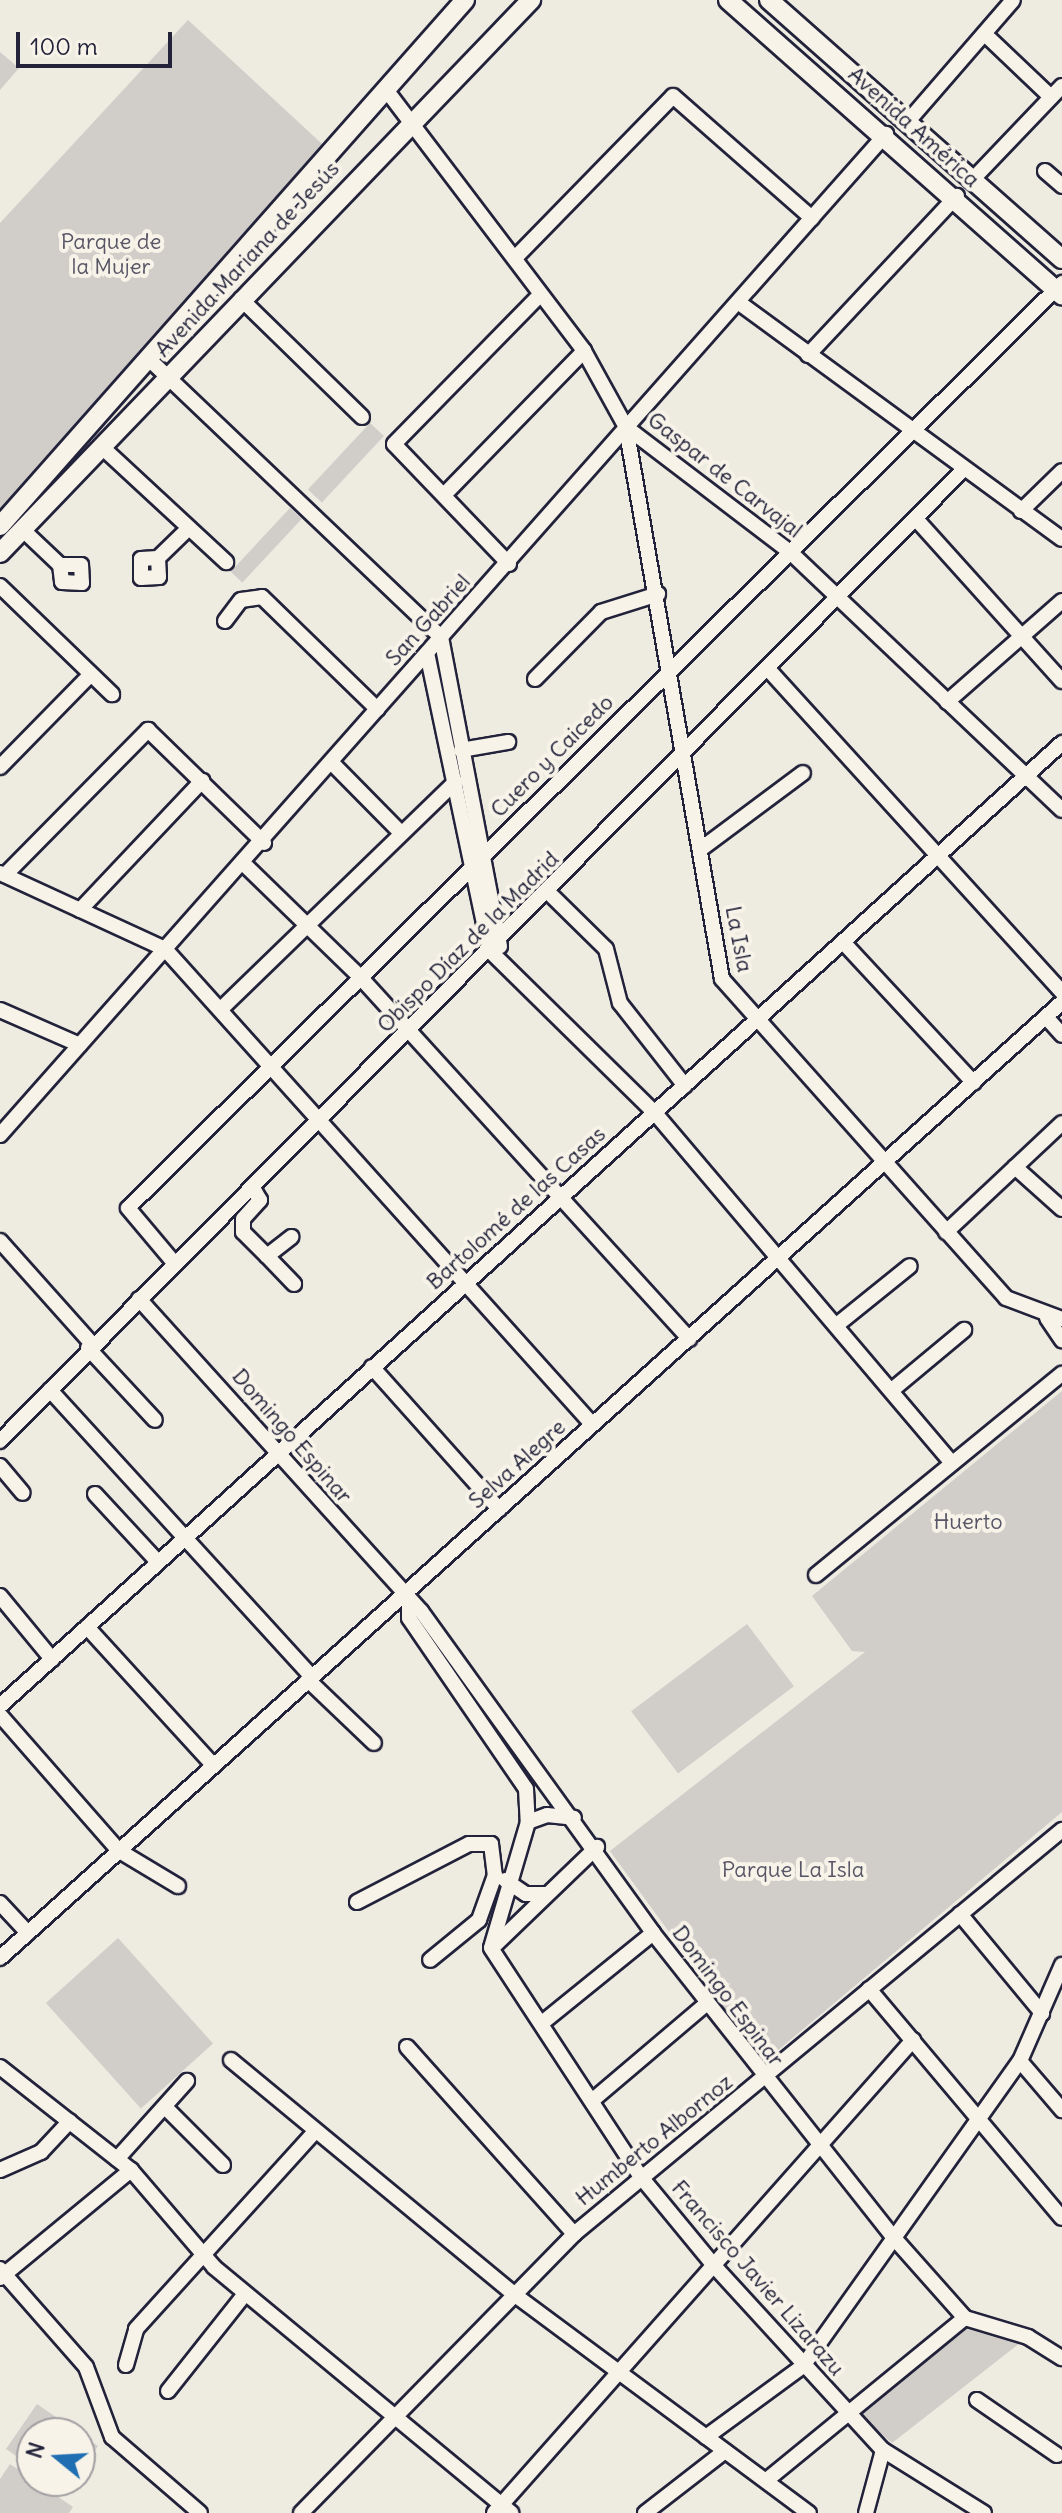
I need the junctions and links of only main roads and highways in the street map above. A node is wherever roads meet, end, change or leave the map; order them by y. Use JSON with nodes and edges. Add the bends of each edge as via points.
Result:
{"nodes":[{"id":1,"x":465,"y":0,"type":"edge"},
{"id":2,"x":531,"y":0,"type":"edge"},
{"id":3,"x":731,"y":0,"type":"edge"},
{"id":4,"x":767,"y":0,"type":"edge"},
{"id":5,"x":1062,"y":259,"type":"edge"},
{"id":6,"x":1060,"y":289,"type":"edge"},
{"id":7,"x":10,"y":529,"type":"edge"},
{"id":8,"x":0,"y":553,"type":"edge"}],
"edges":[{"from":1,"to":7,"type":"main road","name":"Avenida Mariana de Jesús"},
{"from":2,"to":7,"type":"main road","name":"Avenida Mariana de Jesús","via":[[103,448]]},
{"from":3,"to":6,"type":"main road","name":"Avenida América"},
{"from":4,"to":5,"type":"main road","name":"Avenida América","via":[[910,119]]},
{"from":7,"to":8,"type":"main road","name":"Avenida Mariana de Jesús"}]}
